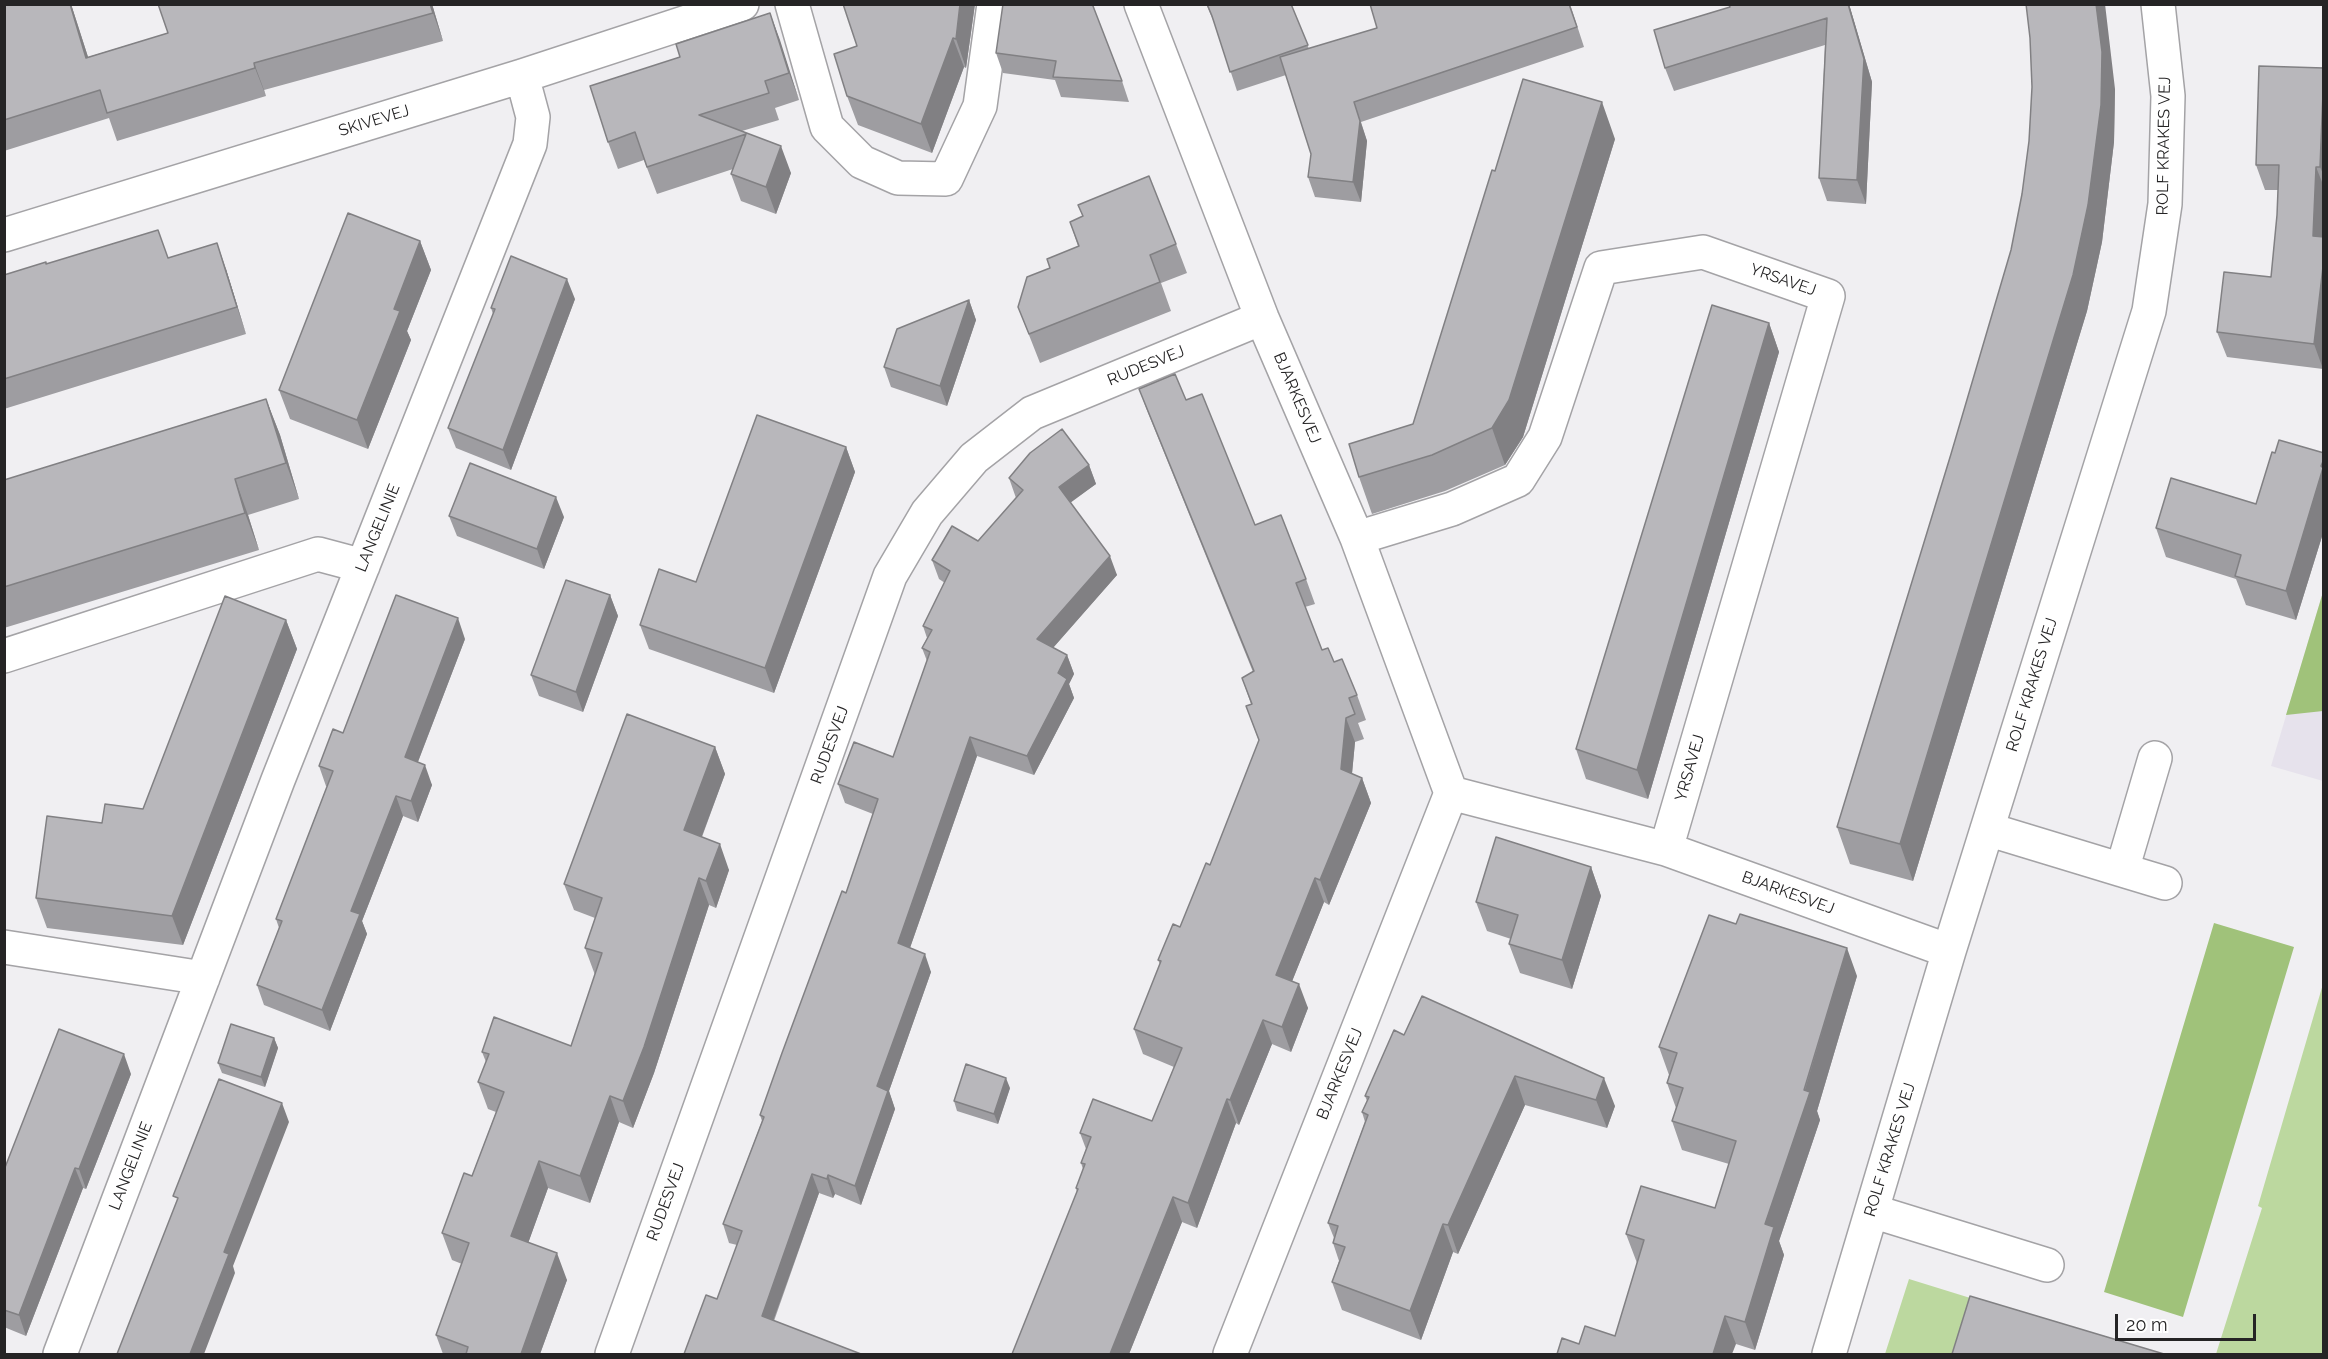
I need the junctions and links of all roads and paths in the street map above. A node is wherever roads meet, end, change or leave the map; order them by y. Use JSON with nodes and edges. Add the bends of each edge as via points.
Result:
{"nodes":[{"id":1,"x":742,"y":4,"type":"edge"},
{"id":2,"x":792,"y":4,"type":"edge"},
{"id":3,"x":994,"y":4,"type":"edge"},
{"id":4,"x":1141,"y":4,"type":"edge"},
{"id":5,"x":2158,"y":4,"type":"edge"},
{"id":6,"x":522,"y":76,"type":"junction"},
{"id":7,"x":4,"y":235,"type":"edge"},
{"id":8,"x":1262,"y":318,"type":"junction"},
{"id":9,"x":1357,"y":538,"type":"junction"},
{"id":10,"x":363,"y":566,"type":"junction"},
{"id":11,"x":4,"y":656,"type":"edge"},
{"id":12,"x":2155,"y":758,"type":"dead end"},
{"id":13,"x":1451,"y":793,"type":"junction"},
{"id":14,"x":1987,"y":829,"type":"junction"},
{"id":15,"x":1666,"y":849,"type":"junction"},
{"id":16,"x":2122,"y":870,"type":"junction"},
{"id":17,"x":2165,"y":883,"type":"dead end"},
{"id":18,"x":4,"y":947,"type":"edge"},
{"id":19,"x":1949,"y":951,"type":"junction"},
{"id":20,"x":203,"y":978,"type":"junction"},
{"id":21,"x":1872,"y":1211,"type":"junction"},
{"id":22,"x":2047,"y":1265,"type":"dead end"},
{"id":23,"x":60,"y":1354,"type":"edge"},
{"id":24,"x":612,"y":1354,"type":"edge"},
{"id":25,"x":1230,"y":1354,"type":"edge"},
{"id":26,"x":1829,"y":1354,"type":"edge"}],
"edges":[{"from":1,"to":6,"type":"street","name":"SKIVEVEJ"},
{"from":2,"to":3,"type":"street","via":[[827,127],[862,162],[898,178],[946,179],[980,106]]},
{"from":4,"to":8,"type":"street","name":"BJARKESVEJ"},
{"from":5,"to":14,"type":"street","name":"ROLF KRAKES VEJ","via":[[2168,96],[2165,204],[2149,311]]},
{"from":6,"to":7,"type":"street","name":"SKIVEVEJ"},
{"from":6,"to":10,"type":"street","name":"LANGELINIE","via":[[533,117],[530,144]]},
{"from":8,"to":9,"type":"street","name":"BJARKESVEJ"},
{"from":8,"to":24,"type":"street","name":"RUDESVEJ","via":[[1032,413],[974,458],[927,513],[890,576]]},
{"from":9,"to":13,"type":"street","name":"BJARKESVEJ"},
{"from":9,"to":15,"type":"street","name":"YRSAVEJ","via":[[1452,509],[1518,480],[1545,437],[1601,268],[1703,252],[1827,296]]},
{"from":10,"to":11,"type":"street","via":[[318,554]]},
{"from":10,"to":20,"type":"street","name":"LANGELINIE"},
{"from":12,"to":16,"type":"street"},
{"from":13,"to":15,"type":"street","name":"BJARKESVEJ"},
{"from":13,"to":25,"type":"street","name":"BJARKESVEJ"},
{"from":14,"to":16,"type":"street"},
{"from":14,"to":19,"type":"street","name":"ROLF KRAKES VEJ"},
{"from":15,"to":19,"type":"street","name":"BJARKESVEJ"},
{"from":16,"to":17,"type":"street"},
{"from":18,"to":20,"type":"street"},
{"from":19,"to":21,"type":"street","name":"ROLF KRAKES VEJ"},
{"from":20,"to":23,"type":"street","name":"LANGELINIE"},
{"from":21,"to":22,"type":"street"},
{"from":21,"to":26,"type":"street","name":"ROLF KRAKES VEJ"}]}
